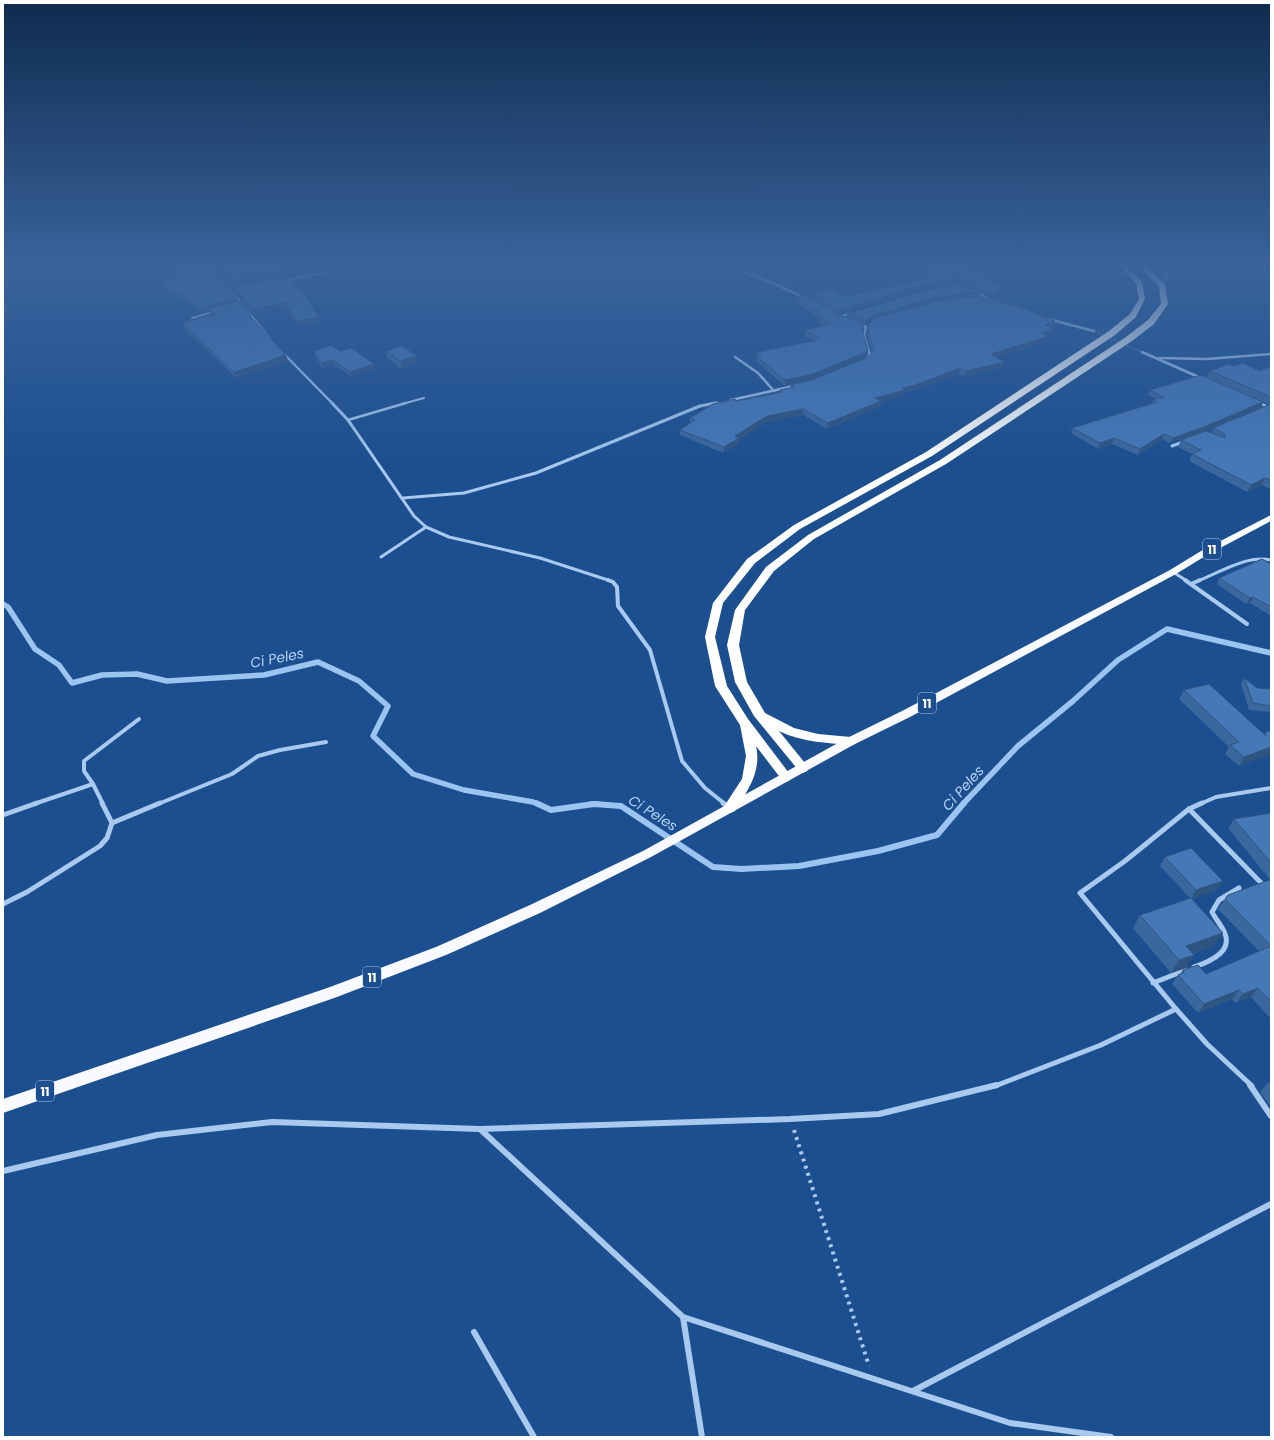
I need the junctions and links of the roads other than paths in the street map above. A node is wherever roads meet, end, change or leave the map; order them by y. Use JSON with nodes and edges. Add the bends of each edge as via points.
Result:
{"nodes":[{"id":1,"x":264,"y":331,"type":"edge"},
{"id":2,"x":865,"y":331,"type":"edge"},
{"id":3,"x":1114,"y":331,"type":"edge"},
{"id":4,"x":1139,"y":331,"type":"edge"},
{"id":5,"x":272,"y":341,"type":"edge"},
{"id":6,"x":283,"y":352,"type":"edge"},
{"id":7,"x":1142,"y":352,"type":"tunnel mouth"},
{"id":8,"x":1271,"y":354,"type":"edge"},
{"id":9,"x":734,"y":357,"type":"dead end"},
{"id":10,"x":1156,"y":358,"type":"junction"},
{"id":11,"x":860,"y":363,"type":"edge"},
{"id":12,"x":1207,"y":380,"type":"edge"},
{"id":13,"x":801,"y":385,"type":"edge"},
{"id":14,"x":774,"y":391,"type":"junction"},
{"id":15,"x":424,"y":398,"type":"dead end"},
{"id":16,"x":729,"y":401,"type":"edge"},
{"id":17,"x":722,"y":402,"type":"edge"},
{"id":18,"x":1255,"y":402,"type":"edge"},
{"id":19,"x":1269,"y":409,"type":"edge"},
{"id":20,"x":1261,"y":410,"type":"edge"},
{"id":21,"x":348,"y":420,"type":"junction"},
{"id":22,"x":1184,"y":442,"type":"edge"},
{"id":23,"x":1172,"y":446,"type":"dead end"},
{"id":24,"x":403,"y":498,"type":"junction"},
{"id":25,"x":1271,"y":518,"type":"edge"},
{"id":26,"x":426,"y":527,"type":"junction"},
{"id":27,"x":381,"y":558,"type":"dead end"},
{"id":28,"x":1271,"y":560,"type":"edge"},
{"id":29,"x":1173,"y":572,"type":"junction"},
{"id":30,"x":1191,"y":584,"type":"junction"},
{"id":31,"x":1247,"y":624,"type":"dead end"},
{"id":32,"x":760,"y":716,"type":"junction"},
{"id":33,"x":139,"y":719,"type":"dead end"},
{"id":34,"x":744,"y":722,"type":"junction"},
{"id":35,"x":851,"y":741,"type":"junction"},
{"id":36,"x":326,"y":742,"type":"dead end"},
{"id":37,"x":803,"y":768,"type":"junction"},
{"id":38,"x":786,"y":777,"type":"junction"},
{"id":39,"x":94,"y":784,"type":"junction"},
{"id":40,"x":1271,"y":788,"type":"edge"},
{"id":41,"x":730,"y":808,"type":"junction"},
{"id":42,"x":1190,"y":809,"type":"junction"},
{"id":43,"x":3,"y":815,"type":"edge"},
{"id":44,"x":112,"y":823,"type":"junction"},
{"id":45,"x":1239,"y":888,"type":"dead end"},
{"id":46,"x":1271,"y":892,"type":"edge"},
{"id":47,"x":3,"y":904,"type":"edge"},
{"id":48,"x":1152,"y":983,"type":"junction"},
{"id":49,"x":1176,"y":1009,"type":"junction"},
{"id":50,"x":3,"y":1106,"type":"edge"},
{"id":51,"x":1271,"y":1116,"type":"edge"},
{"id":52,"x":480,"y":1129,"type":"junction"},
{"id":53,"x":3,"y":1171,"type":"edge"},
{"id":54,"x":1271,"y":1204,"type":"edge"},
{"id":55,"x":682,"y":1317,"type":"junction"},
{"id":56,"x":474,"y":1332,"type":"dead end"},
{"id":57,"x":913,"y":1391,"type":"junction"},
{"id":58,"x":534,"y":1437,"type":"edge"},
{"id":59,"x":702,"y":1437,"type":"edge"},
{"id":60,"x":1111,"y":1437,"type":"edge"}],
"edges":[{"from":1,"to":5,"type":"street"},
{"from":2,"to":11,"type":"street","via":[[869,358]]},
{"from":3,"to":34,"type":"highway","via":[[929,454],[797,527],[751,561],[718,603],[710,637],[722,686]]},
{"from":4,"to":32,"type":"highway","via":[[943,462],[811,537],[770,569],[740,610],[733,645],[741,682]]},
{"from":6,"to":21,"type":"street"},
{"from":7,"to":10,"type":"street"},
{"from":8,"to":10,"type":"street","via":[[1207,359]]},
{"from":9,"to":14,"type":"street","via":[[758,373]]},
{"from":10,"to":12,"type":"street"},
{"from":13,"to":14,"type":"street"},
{"from":14,"to":16,"type":"street"},
{"from":15,"to":21,"type":"lane"},
{"from":17,"to":24,"type":"street","via":[[700,406],[508,482],[464,493]]},
{"from":18,"to":19,"type":"street"},
{"from":19,"to":20,"type":"street"},
{"from":21,"to":24,"type":"street"},
{"from":22,"to":23,"type":"street"},
{"from":24,"to":26,"type":"street","via":[[414,516]]},
{"from":25,"to":29,"type":"highway","number":"11"},
{"from":26,"to":27,"type":"street"},
{"from":26,"to":41,"type":"street","via":[[449,537],[580,570],[618,586],[618,606],[650,650],[682,761],[705,788]]},
{"from":28,"to":30,"type":"street","via":[[1261,558],[1247,561]]},
{"from":29,"to":30,"type":"street"},
{"from":29,"to":35,"type":"highway","number":"11"},
{"from":30,"to":31,"type":"street"},
{"from":32,"to":35,"type":"highway","via":[[791,732]]},
{"from":32,"to":37,"type":"highway"},
{"from":33,"to":39,"type":"street","via":[[84,761],[84,771]]},
{"from":34,"to":38,"type":"highway"},
{"from":34,"to":41,"type":"highway","via":[[752,756],[748,779]]},
{"from":35,"to":37,"type":"highway","number":"11"},
{"from":36,"to":44,"type":"street","via":[[258,756],[232,774]]},
{"from":37,"to":38,"type":"highway","number":"11"},
{"from":38,"to":41,"type":"highway","number":"11"},
{"from":39,"to":43,"type":"street"},
{"from":39,"to":44,"type":"street"},
{"from":40,"to":42,"type":"street","via":[[1216,797]]},
{"from":41,"to":50,"type":"highway","number":"11","via":[[647,854],[535,909],[441,951],[332,993]]},
{"from":42,"to":46,"type":"street"},
{"from":42,"to":48,"type":"street","via":[[1080,893]]},
{"from":44,"to":47,"type":"street","via":[[107,838],[100,846],[27,892]]},
{"from":45,"to":48,"type":"street","via":[[1220,898],[1213,905],[1212,912],[1227,938],[1225,947],[1218,955],[1204,964]]},
{"from":48,"to":49,"type":"street"},
{"from":49,"to":51,"type":"street","via":[[1207,1044],[1252,1087]]},
{"from":49,"to":52,"type":"street","via":[[1102,1045],[991,1087],[879,1114]]},
{"from":52,"to":53,"type":"street","via":[[272,1122],[156,1136]]},
{"from":52,"to":55,"type":"street"},
{"from":54,"to":57,"type":"street"},
{"from":55,"to":57,"type":"street"},
{"from":55,"to":59,"type":"street"},
{"from":56,"to":58,"type":"street"},
{"from":57,"to":60,"type":"street","via":[[1010,1423]]}]}
